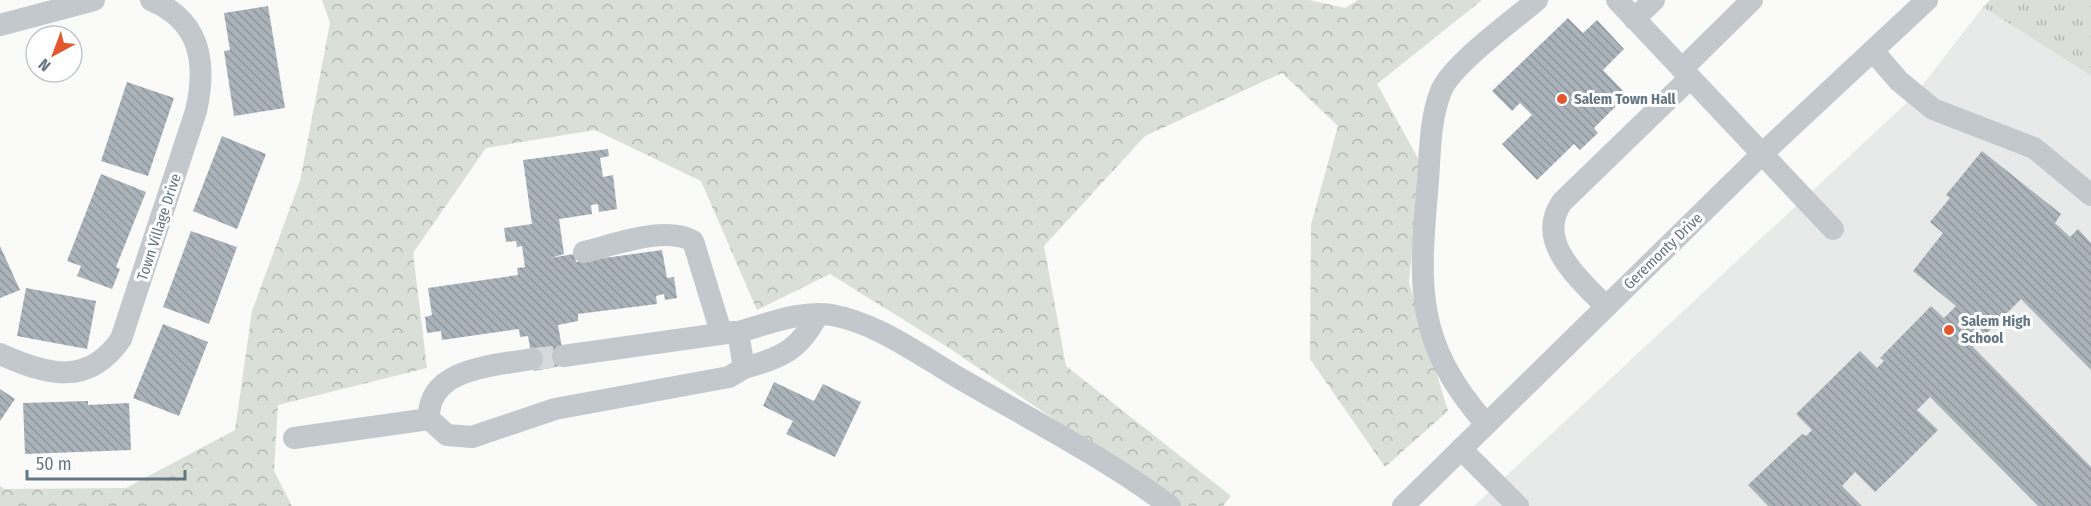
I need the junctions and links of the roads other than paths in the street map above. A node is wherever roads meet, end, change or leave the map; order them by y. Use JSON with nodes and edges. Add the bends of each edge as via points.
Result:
{"nodes":[{"id":1,"x":94,"y":0,"type":"edge"},
{"id":2,"x":151,"y":0,"type":"edge"},
{"id":3,"x":1537,"y":0,"type":"edge"},
{"id":4,"x":1617,"y":0,"type":"edge"},
{"id":5,"x":1654,"y":0,"type":"edge"},
{"id":6,"x":1752,"y":0,"type":"edge"},
{"id":7,"x":1927,"y":0,"type":"edge"},
{"id":8,"x":1634,"y":19,"type":"junction"},
{"id":9,"x":0,"y":25,"type":"edge"},
{"id":10,"x":1873,"y":51,"type":"junction"},
{"id":11,"x":1686,"y":74,"type":"junction"},
{"id":12,"x":1762,"y":154,"type":"junction"},
{"id":13,"x":2091,"y":195,"type":"edge"},
{"id":14,"x":1833,"y":229,"type":"dead end"},
{"id":15,"x":584,"y":252,"type":"dead end"},
{"id":16,"x":1606,"y":307,"type":"junction"},
{"id":17,"x":818,"y":314,"type":"junction"},
{"id":18,"x":729,"y":332,"type":"junction"},
{"id":19,"x":0,"y":354,"type":"edge"},
{"id":20,"x":563,"y":356,"type":"tunnel mouth"},
{"id":21,"x":532,"y":359,"type":"tunnel mouth"},
{"id":22,"x":744,"y":368,"type":"junction"},
{"id":23,"x":429,"y":419,"type":"junction"},
{"id":24,"x":1486,"y":424,"type":"junction"},
{"id":25,"x":294,"y":438,"type":"dead end"},
{"id":26,"x":1461,"y":449,"type":"junction"},
{"id":27,"x":1170,"y":506,"type":"edge"},
{"id":28,"x":1403,"y":506,"type":"edge"},
{"id":29,"x":1518,"y":506,"type":"edge"}],
"edges":[{"from":1,"to":9,"type":"street"},
{"from":2,"to":19,"type":"street","name":"Town Village Drive","via":[[166,6],[190,32],[197,45],[202,78],[196,111],[125,330],[112,352],[84,371],[49,370]]},
{"from":3,"to":24,"type":"street","via":[[1454,72],[1441,90],[1431,135],[1421,264],[1424,306],[1450,377]]},
{"from":4,"to":8,"type":"street"},
{"from":5,"to":8,"type":"street"},
{"from":6,"to":11,"type":"street"},
{"from":7,"to":10,"type":"street","name":"Geremonty Drive"},
{"from":8,"to":11,"type":"street"},
{"from":10,"to":12,"type":"street","name":"Geremonty Drive"},
{"from":10,"to":13,"type":"street","via":[[1899,81],[1933,109],[2034,148]]},
{"from":11,"to":12,"type":"street"},
{"from":11,"to":16,"type":"street","via":[[1554,213],[1554,239],[1564,261]]},
{"from":12,"to":14,"type":"street"},
{"from":12,"to":16,"type":"street","name":"Geremonty Drive"},
{"from":15,"to":18,"type":"street","via":[[633,240],[671,234],[684,236],[693,241]]},
{"from":16,"to":24,"type":"street","name":"Geremonty Drive"},
{"from":17,"to":18,"type":"street"},
{"from":17,"to":22,"type":"street","via":[[809,332],[783,355]]},
{"from":17,"to":27,"type":"street","via":[[843,317],[887,336],[1110,465]]},
{"from":18,"to":20,"type":"street"},
{"from":18,"to":22,"type":"street"},
{"from":21,"to":23,"type":"street","via":[[455,376],[434,395],[428,408]]},
{"from":22,"to":23,"type":"street","via":[[729,377],[555,409],[472,437],[447,435]]},
{"from":23,"to":25,"type":"street"},
{"from":24,"to":26,"type":"street","name":"Geremonty Drive"},
{"from":26,"to":28,"type":"street","name":"Geremonty Drive"},
{"from":26,"to":29,"type":"street"}]}
